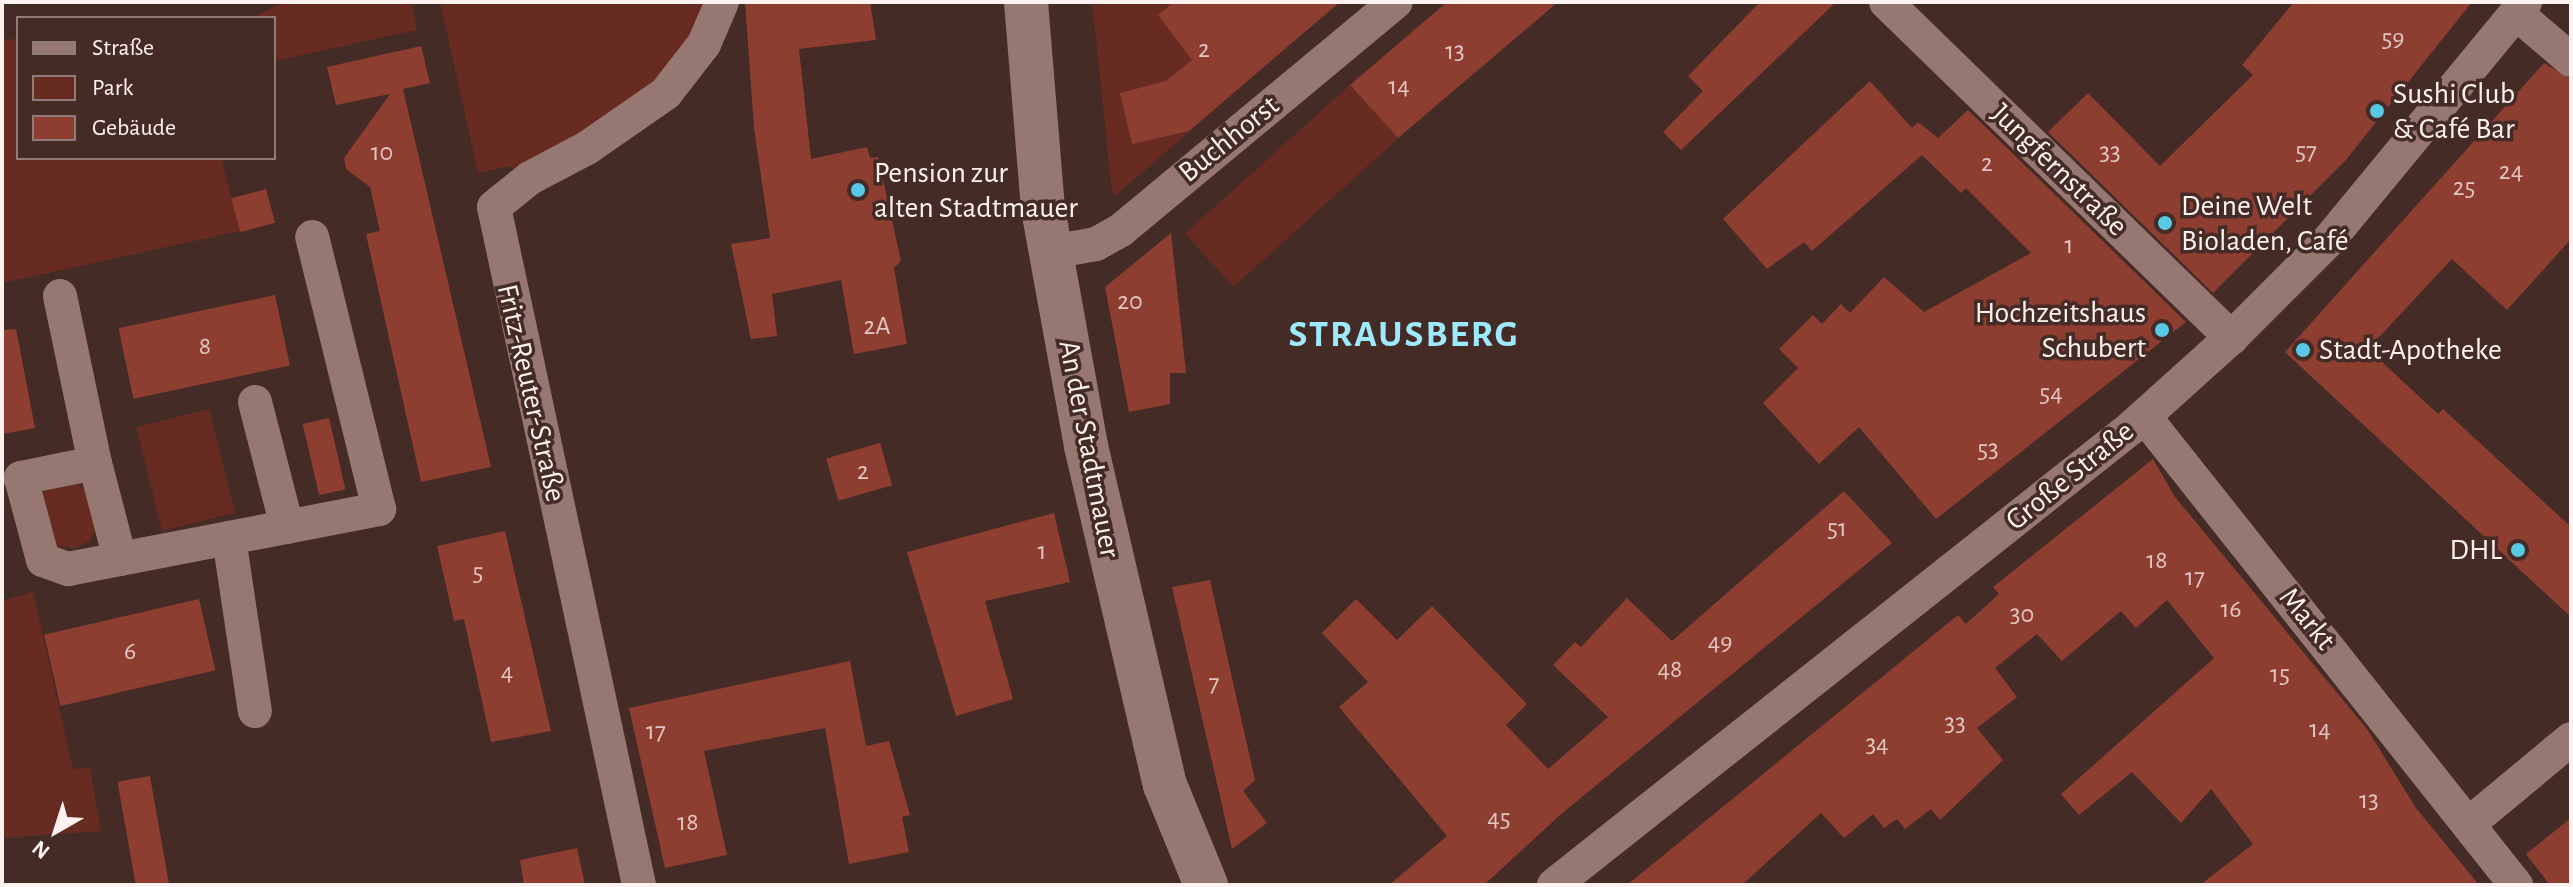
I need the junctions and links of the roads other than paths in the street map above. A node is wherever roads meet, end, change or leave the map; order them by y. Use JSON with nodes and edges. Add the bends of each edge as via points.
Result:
{"nodes":[{"id":1,"x":722,"y":2,"type":"edge"},
{"id":2,"x":1026,"y":2,"type":"edge"},
{"id":3,"x":1396,"y":2,"type":"edge"},
{"id":4,"x":1886,"y":2,"type":"edge"},
{"id":5,"x":2520,"y":8,"type":"edge"},
{"id":6,"x":2571,"y":60,"type":"edge"},
{"id":7,"x":312,"y":237,"type":"dead end"},
{"id":8,"x":1051,"y":252,"type":"junction"},
{"id":9,"x":60,"y":296,"type":"dead end"},
{"id":10,"x":2231,"y":338,"type":"junction"},
{"id":11,"x":255,"y":402,"type":"dead end"},
{"id":12,"x":2144,"y":416,"type":"junction"},
{"id":13,"x":95,"y":463,"type":"junction"},
{"id":14,"x":11,"y":479,"type":"edge"},
{"id":15,"x":287,"y":527,"type":"junction"},
{"id":16,"x":229,"y":538,"type":"junction"},
{"id":17,"x":120,"y":559,"type":"junction"},
{"id":18,"x":255,"y":711,"type":"dead end"},
{"id":19,"x":2571,"y":739,"type":"edge"},
{"id":20,"x":2471,"y":822,"type":"junction"},
{"id":21,"x":639,"y":885,"type":"edge"},
{"id":22,"x":1206,"y":885,"type":"edge"},
{"id":23,"x":1554,"y":885,"type":"edge"},
{"id":24,"x":2516,"y":885,"type":"edge"}],
"edges":[{"from":1,"to":21,"type":"street","name":"Fritz-Reuter-Straße","via":[[704,44],[666,93],[598,141],[530,178],[494,207],[499,252]]},
{"from":2,"to":8,"type":"street","name":"An der Stadtmauer"},
{"from":3,"to":8,"type":"street","name":"Buchhorst","via":[[1121,230],[1096,244]]},
{"from":4,"to":10,"type":"street","name":"Jungfernstraße"},
{"from":5,"to":6,"type":"street"},
{"from":5,"to":10,"type":"street","name":"Große Straße","via":[[2328,241]]},
{"from":7,"to":15,"type":"street","via":[[379,509]]},
{"from":8,"to":22,"type":"street","name":"An der Stadtmauer","via":[[1134,664],[1165,785]]},
{"from":9,"to":13,"type":"street"},
{"from":10,"to":12,"type":"street","name":"Große Straße"},
{"from":11,"to":15,"type":"street"},
{"from":12,"to":20,"type":"street","name":"Markt"},
{"from":12,"to":23,"type":"street","name":"Große Straße"},
{"from":13,"to":14,"type":"street"},
{"from":13,"to":17,"type":"street"},
{"from":14,"to":17,"type":"street","via":[[43,560],[68,569]]},
{"from":15,"to":16,"type":"street"},
{"from":16,"to":17,"type":"street"},
{"from":16,"to":18,"type":"street"},
{"from":19,"to":20,"type":"street"},
{"from":20,"to":24,"type":"street","name":"Markt"}]}
